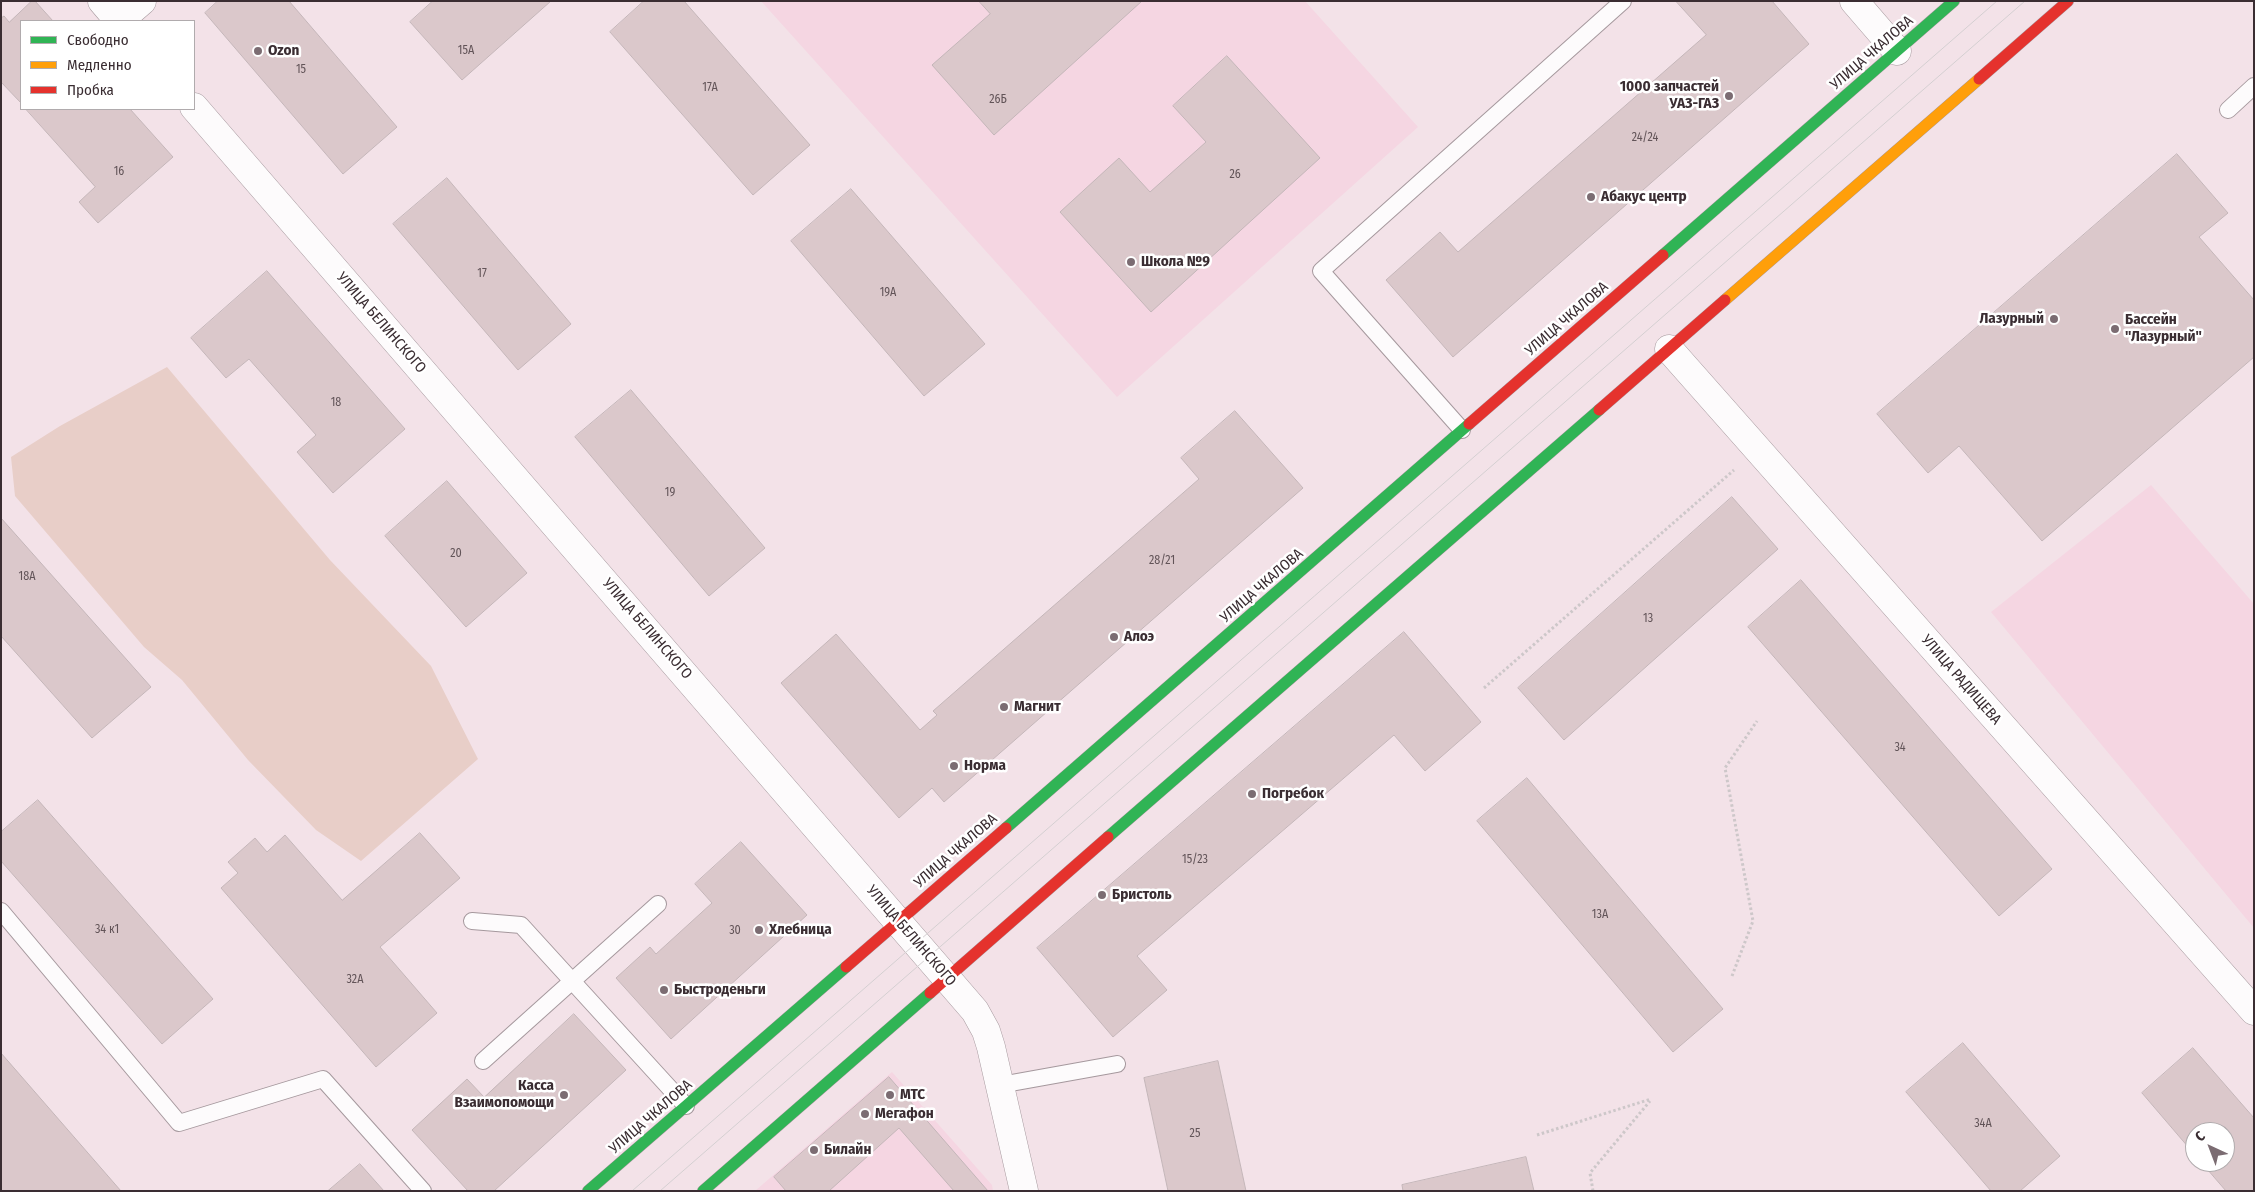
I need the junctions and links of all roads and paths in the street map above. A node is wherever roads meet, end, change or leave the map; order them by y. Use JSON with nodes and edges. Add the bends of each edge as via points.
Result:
{"nodes":[{"id":1,"x":102,"y":1,"type":"edge"},
{"id":2,"x":142,"y":1,"type":"edge"},
{"id":3,"x":1623,"y":1,"type":"edge"},
{"id":4,"x":1854,"y":1,"type":"edge"},
{"id":5,"x":1954,"y":1,"type":"edge"},
{"id":6,"x":2068,"y":1,"type":"edge"},
{"id":7,"x":118,"y":20,"type":"edge"},
{"id":8,"x":120,"y":20,"type":"edge"},
{"id":9,"x":1897,"y":51,"type":"junction"},
{"id":10,"x":2254,"y":86,"type":"edge"},
{"id":11,"x":195,"y":108,"type":"edge"},
{"id":12,"x":2228,"y":110,"type":"dead end"},
{"id":13,"x":1669,"y":349,"type":"junction"},
{"id":14,"x":1462,"y":430,"type":"junction"},
{"id":15,"x":1758,"y":449,"type":"junction"},
{"id":16,"x":1484,"y":688,"type":"dead end"},
{"id":17,"x":1757,"y":721,"type":"dead end"},
{"id":18,"x":658,"y":904,"type":"dead end"},
{"id":19,"x":1,"y":911,"type":"edge"},
{"id":20,"x":472,"y":921,"type":"dead end"},
{"id":21,"x":898,"y":921,"type":"junction"},
{"id":22,"x":1732,"y":976,"type":"dead end"},
{"id":23,"x":947,"y":978,"type":"junction"},
{"id":24,"x":572,"y":981,"type":"junction"},
{"id":25,"x":2254,"y":1011,"type":"edge"},
{"id":26,"x":483,"y":1061,"type":"dead end"},
{"id":27,"x":1117,"y":1064,"type":"dead end"},
{"id":28,"x":1000,"y":1085,"type":"junction"},
{"id":29,"x":686,"y":1106,"type":"junction"},
{"id":30,"x":1537,"y":1135,"type":"dead end"},
{"id":31,"x":423,"y":1191,"type":"edge"},
{"id":32,"x":588,"y":1191,"type":"edge"},
{"id":33,"x":703,"y":1191,"type":"edge"},
{"id":34,"x":1024,"y":1191,"type":"edge"},
{"id":35,"x":1593,"y":1191,"type":"edge"}],
"edges":[{"from":1,"to":7,"type":"street"},
{"from":2,"to":8,"type":"street"},
{"from":3,"to":14,"type":"lane","via":[[1321,271]]},
{"from":4,"to":9,"type":"street"},
{"from":5,"to":9,"type":"main road","name":"УЛИЦА ЧКАЛОВА"},
{"from":6,"to":13,"type":"main road"},
{"from":9,"to":14,"type":"main road","name":"УЛИЦА ЧКАЛОВА"},
{"from":10,"to":12,"type":"lane"},
{"from":11,"to":21,"type":"street","name":"УЛИЦА БЕЛИНСКОГО"},
{"from":13,"to":15,"type":"street","name":"УЛИЦА РАДИЩЕВА"},
{"from":13,"to":23,"type":"main road"},
{"from":14,"to":21,"type":"main road","name":"УЛИЦА ЧКАЛОВА"},
{"from":15,"to":16,"type":"path"},
{"from":15,"to":25,"type":"street","name":"УЛИЦА РАДИЩЕВА"},
{"from":17,"to":22,"type":"path","via":[[1725,768],[1753,921]]},
{"from":18,"to":24,"type":"lane"},
{"from":19,"to":31,"type":"lane","via":[[179,1123],[322,1078]]},
{"from":20,"to":24,"type":"lane","via":[[521,925]]},
{"from":21,"to":23,"type":"street","name":"УЛИЦА БЕЛИНСКОГО"},
{"from":21,"to":29,"type":"main road","name":"УЛИЦА ЧКАЛОВА"},
{"from":23,"to":28,"type":"street","name":"УЛИЦА БЕЛИНСКОГО","via":[[982,1021]]},
{"from":23,"to":33,"type":"main road"},
{"from":24,"to":26,"type":"lane"},
{"from":24,"to":29,"type":"lane"},
{"from":27,"to":28,"type":"lane"},
{"from":28,"to":34,"type":"street","name":"УЛИЦА БЕЛИНСКОГО"},
{"from":29,"to":32,"type":"main road","name":"УЛИЦА ЧКАЛОВА"},
{"from":30,"to":35,"type":"path","via":[[1651,1099],[1590,1172]]}]}
